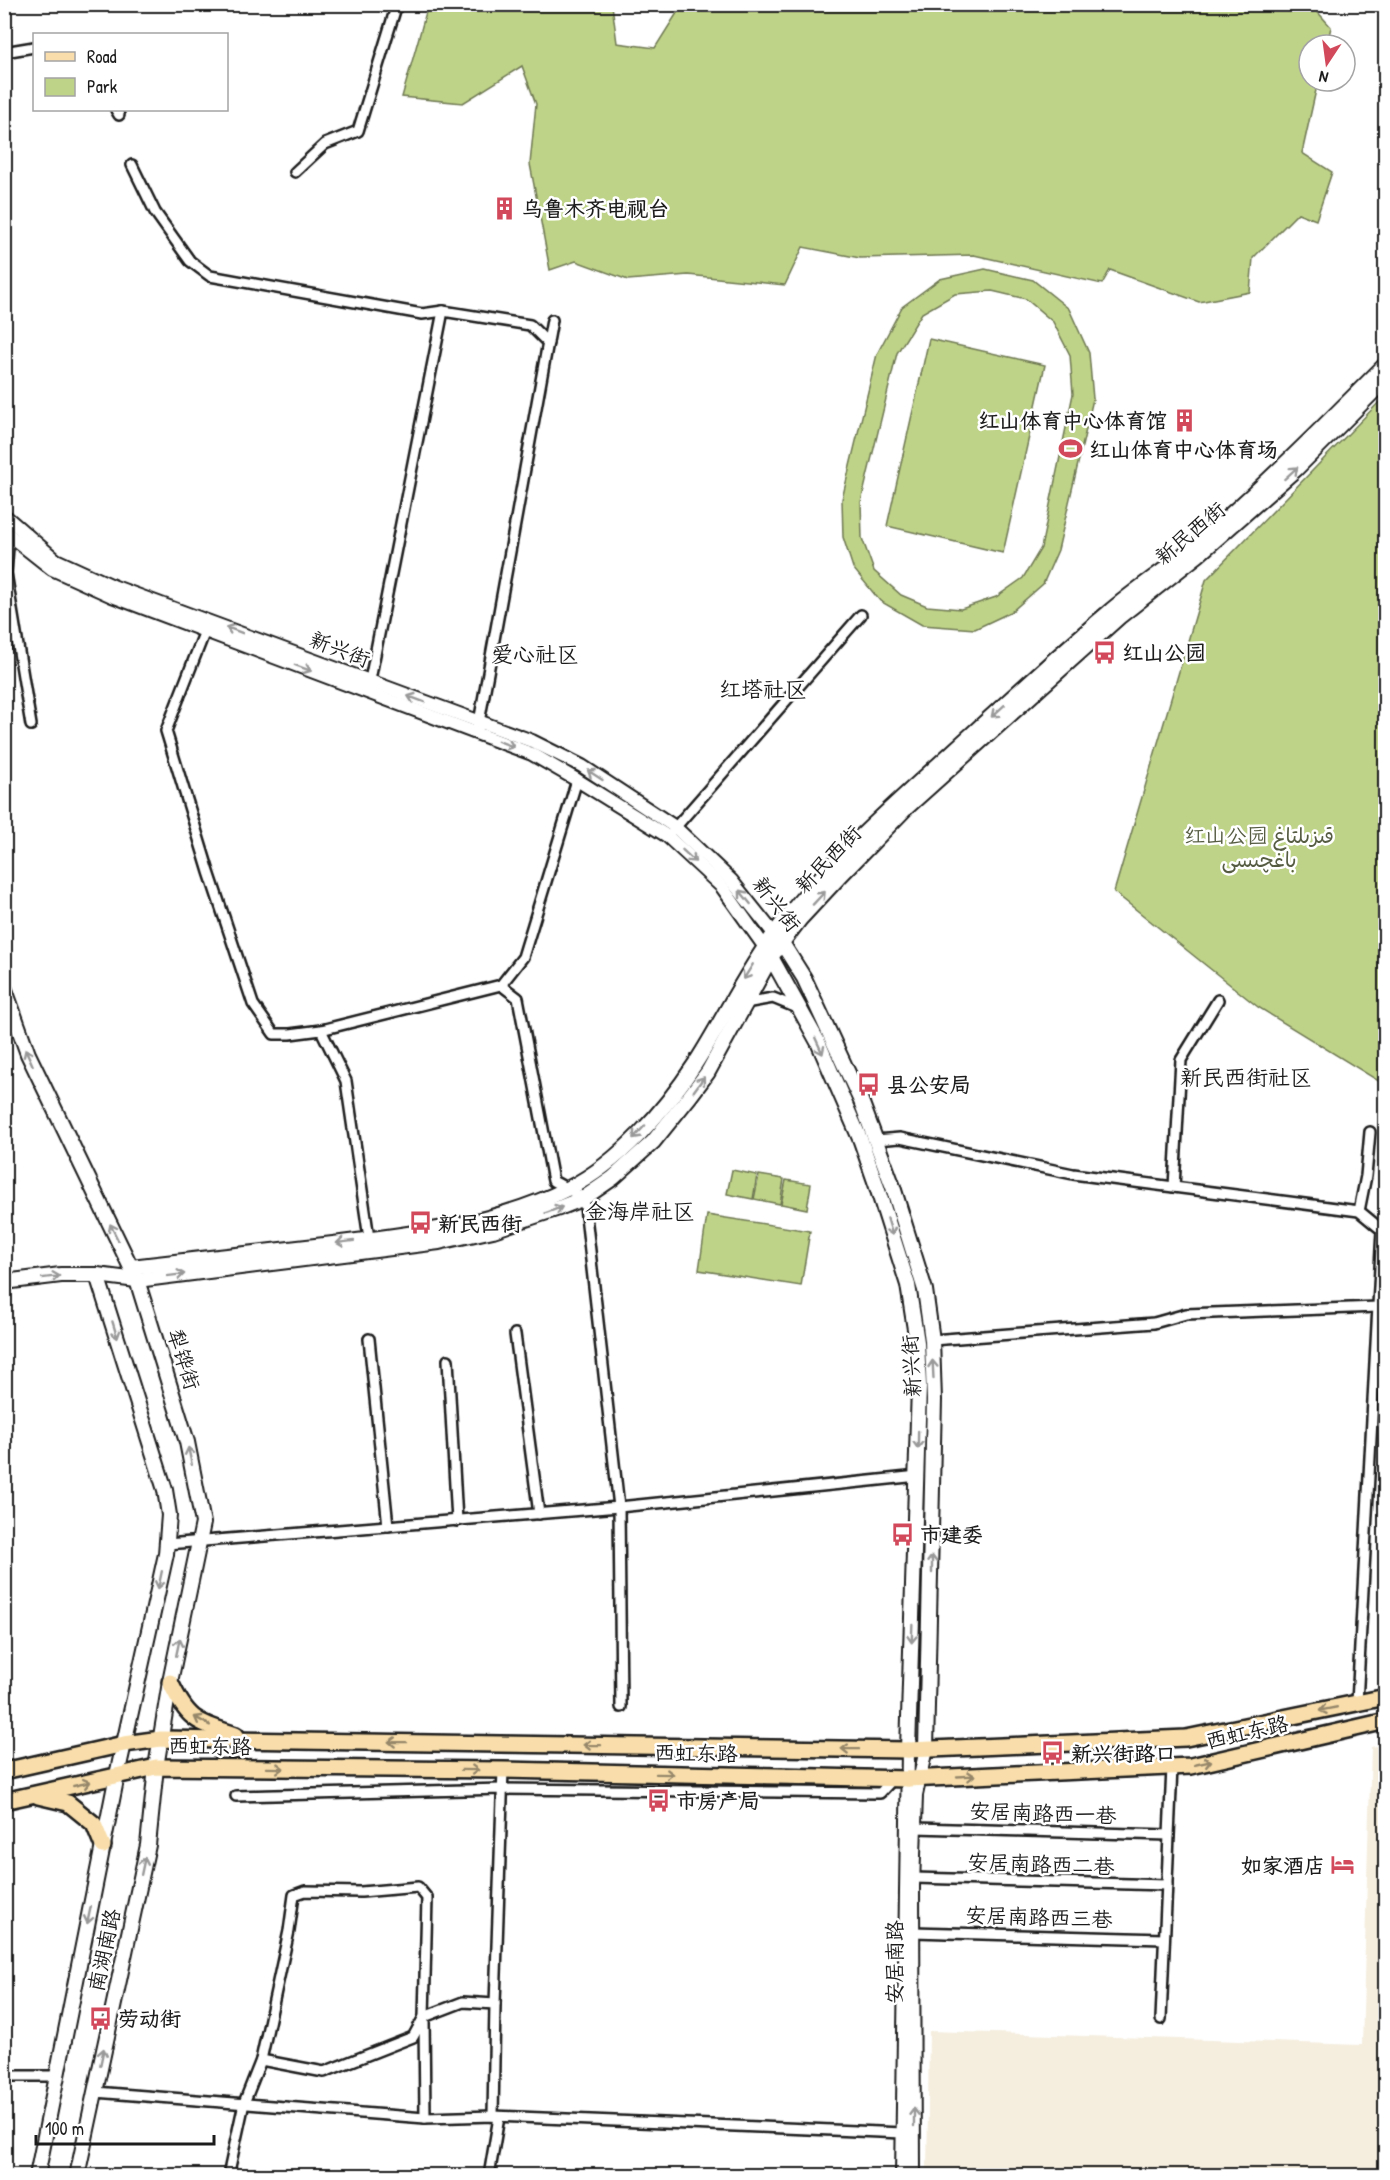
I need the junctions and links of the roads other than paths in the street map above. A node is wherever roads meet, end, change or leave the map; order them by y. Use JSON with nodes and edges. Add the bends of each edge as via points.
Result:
{"nodes":[{"id":1,"x":397,"y":4,"type":"edge"},
{"id":2,"x":33,"y":47,"type":"edge"},
{"id":3,"x":4,"y":52,"type":"edge"},
{"id":4,"x":132,"y":165,"type":"dead end"},
{"id":5,"x":296,"y":172,"type":"dead end"},
{"id":6,"x":443,"y":311,"type":"junction"},
{"id":7,"x":552,"y":320,"type":"dead end"},
{"id":8,"x":548,"y":343,"type":"junction"},
{"id":9,"x":1386,"y":364,"type":"edge"},
{"id":10,"x":1386,"y":379,"type":"edge"},
{"id":11,"x":4,"y":514,"type":"edge"},
{"id":12,"x":7,"y":533,"type":"edge"},
{"id":13,"x":861,"y":615,"type":"dead end"},
{"id":14,"x":204,"y":631,"type":"junction"},
{"id":15,"x":369,"y":688,"type":"junction"},
{"id":16,"x":31,"y":725,"type":"dead end"},
{"id":17,"x":478,"y":728,"type":"junction"},
{"id":18,"x":577,"y":780,"type":"junction"},
{"id":19,"x":671,"y":831,"type":"junction"},
{"id":20,"x":778,"y":938,"type":"junction"},
{"id":21,"x":768,"y":952,"type":"junction"},
{"id":22,"x":501,"y":985,"type":"junction"},
{"id":23,"x":4,"y":987,"type":"edge"},
{"id":24,"x":1218,"y":1000,"type":"dead end"},
{"id":25,"x":745,"y":1003,"type":"junction"},
{"id":26,"x":801,"y":1010,"type":"junction"},
{"id":27,"x":11,"y":1021,"type":"edge"},
{"id":28,"x":321,"y":1030,"type":"junction"},
{"id":29,"x":1370,"y":1132,"type":"dead end"},
{"id":30,"x":876,"y":1140,"type":"junction"},
{"id":31,"x":1174,"y":1187,"type":"junction"},
{"id":32,"x":567,"y":1189,"type":"junction"},
{"id":33,"x":584,"y":1198,"type":"junction"},
{"id":34,"x":1359,"y":1211,"type":"junction"},
{"id":35,"x":370,"y":1245,"type":"junction"},
{"id":36,"x":134,"y":1273,"type":"junction"},
{"id":37,"x":98,"y":1275,"type":"junction"},
{"id":38,"x":4,"y":1282,"type":"edge"},
{"id":39,"x":1378,"y":1307,"type":"junction"},
{"id":40,"x":515,"y":1334,"type":"dead end"},
{"id":41,"x":369,"y":1339,"type":"dead end"},
{"id":42,"x":932,"y":1340,"type":"junction"},
{"id":43,"x":448,"y":1360,"type":"dead end"},
{"id":44,"x":918,"y":1476,"type":"junction"},
{"id":45,"x":619,"y":1507,"type":"junction"},
{"id":46,"x":539,"y":1514,"type":"junction"},
{"id":47,"x":457,"y":1521,"type":"junction"},
{"id":48,"x":388,"y":1526,"type":"junction"},
{"id":49,"x":200,"y":1542,"type":"junction"},
{"id":50,"x":167,"y":1544,"type":"junction"},
{"id":51,"x":170,"y":1682,"type":"junction"},
{"id":52,"x":1386,"y":1697,"type":"edge"},
{"id":53,"x":1358,"y":1703,"type":"junction"},
{"id":54,"x":621,"y":1707,"type":"dead end"},
{"id":55,"x":1386,"y":1721,"type":"edge"},
{"id":56,"x":161,"y":1739,"type":"junction"},
{"id":57,"x":250,"y":1740,"type":"junction"},
{"id":58,"x":124,"y":1744,"type":"junction"},
{"id":59,"x":926,"y":1749,"type":"junction"},
{"id":60,"x":908,"y":1750,"type":"junction"},
{"id":61,"x":156,"y":1767,"type":"junction"},
{"id":62,"x":1172,"y":1767,"type":"junction"},
{"id":63,"x":503,"y":1770,"type":"junction"},
{"id":64,"x":4,"y":1771,"type":"edge"},
{"id":65,"x":117,"y":1775,"type":"junction"},
{"id":66,"x":907,"y":1779,"type":"junction"},
{"id":67,"x":502,"y":1789,"type":"junction"},
{"id":68,"x":32,"y":1795,"type":"junction"},
{"id":69,"x":236,"y":1796,"type":"dead end"},
{"id":70,"x":4,"y":1800,"type":"edge"},
{"id":71,"x":915,"y":1828,"type":"junction"},
{"id":72,"x":1169,"y":1834,"type":"junction"},
{"id":73,"x":103,"y":1846,"type":"junction"},
{"id":74,"x":914,"y":1878,"type":"junction"},
{"id":75,"x":1167,"y":1886,"type":"junction"},
{"id":76,"x":914,"y":1932,"type":"junction"},
{"id":77,"x":1164,"y":1939,"type":"junction"},
{"id":78,"x":495,"y":2004,"type":"junction"},
{"id":79,"x":424,"y":2017,"type":"junction"},
{"id":80,"x":1161,"y":2019,"type":"dead end"},
{"id":81,"x":261,"y":2060,"type":"junction"},
{"id":82,"x":4,"y":2076,"type":"edge"},
{"id":83,"x":56,"y":2076,"type":"junction"},
{"id":84,"x":95,"y":2092,"type":"junction"},
{"id":85,"x":244,"y":2103,"type":"junction"},
{"id":86,"x":496,"y":2117,"type":"junction"},
{"id":87,"x":425,"y":2118,"type":"junction"},
{"id":88,"x":903,"y":2133,"type":"junction"},
{"id":89,"x":37,"y":2175,"type":"edge"},
{"id":90,"x":77,"y":2175,"type":"edge"},
{"id":91,"x":228,"y":2175,"type":"edge"},
{"id":92,"x":489,"y":2175,"type":"edge"},
{"id":93,"x":902,"y":2175,"type":"edge"},
{"id":94,"x":914,"y":2175,"type":"edge"}],
"edges":[{"from":1,"to":5,"type":"street","via":[[358,131],[325,144]]},
{"from":2,"to":3,"type":"street"},
{"from":4,"to":6,"type":"street","via":[[155,212],[190,261],[210,276],[422,314]]},
{"from":6,"to":8,"type":"street","via":[[530,325]]},
{"from":6,"to":15,"type":"street"},
{"from":7,"to":8,"type":"street"},
{"from":8,"to":17,"type":"street"},
{"from":9,"to":20,"type":"main road","name":"新民西街","one_way":true,"via":[[1197,544],[1110,611],[903,797],[791,910]]},
{"from":20,"to":10,"type":"main road","name":"新民西街","one_way":true,"via":[[906,808],[1119,617],[1198,555],[1296,469]]},
{"from":15,"to":11,"type":"street","name":"新兴街","one_way":true,"via":[[56,560]]},
{"from":12,"to":14,"type":"street","name":"新兴街","via":[[52,569]]},
{"from":12,"to":16,"type":"street","via":[[6,573]]},
{"from":13,"to":19,"type":"street"},
{"from":14,"to":15,"type":"street","name":"新兴街","one_way":true},
{"from":14,"to":28,"type":"street","via":[[166,731],[253,1004],[274,1034]]},
{"from":15,"to":17,"type":"street","name":"新兴街"},
{"from":17,"to":18,"type":"street","name":"新兴街","one_way":true},
{"from":19,"to":17,"type":"street","name":"新兴街","one_way":true,"via":[[582,766],[532,741]]},
{"from":18,"to":19,"type":"street","name":"新兴街"},
{"from":18,"to":22,"type":"street","via":[[523,957]]},
{"from":20,"to":19,"type":"street","name":"新兴街","one_way":true,"via":[[731,880]]},
{"from":19,"to":21,"type":"street","name":"新兴街","one_way":true,"via":[[722,887]]},
{"from":20,"to":21,"type":"main road","name":"新民西街"},
{"from":20,"to":30,"type":"main road","name":"新兴街","via":[[804,978]]},
{"from":21,"to":25,"type":"main road","name":"新民西街"},
{"from":21,"to":26,"type":"main road","name":"新兴街"},
{"from":21,"to":32,"type":"main road","name":"新民西街","one_way":true,"via":[[675,1091],[619,1154]]},
{"from":22,"to":28,"type":"street"},
{"from":22,"to":32,"type":"street","via":[[518,998],[553,1181]]},
{"from":23,"to":27,"type":"main road","name":"犁铧街"},
{"from":24,"to":31,"type":"street","via":[[1181,1060]]},
{"from":25,"to":26,"type":"street","via":[[773,998]]},
{"from":33,"to":25,"type":"main road","name":"新民西街","one_way":true,"via":[[614,1178],[653,1142],[708,1072]]},
{"from":26,"to":44,"type":"main road","name":"新兴街","one_way":true,"via":[[861,1141],[908,1285],[917,1342]]},
{"from":36,"to":27,"type":"main road","name":"犁铧街","one_way":true},
{"from":28,"to":35,"type":"street","via":[[346,1081]]},
{"from":29,"to":34,"type":"street"},
{"from":30,"to":31,"type":"street","via":[[900,1138],[1073,1174]]},
{"from":30,"to":42,"type":"main road","name":"新兴街","via":[[925,1290]]},
{"from":31,"to":34,"type":"street"},
{"from":32,"to":33,"type":"street"},
{"from":32,"to":35,"type":"main road","name":"新民西街","via":[[485,1219]]},
{"from":35,"to":33,"type":"main road","name":"新民西街","one_way":true,"via":[[439,1242],[493,1230]]},
{"from":33,"to":45,"type":"street"},
{"from":34,"to":39,"type":"street","via":[[1382,1230]]},
{"from":35,"to":36,"type":"main road","name":"新民西街"},
{"from":36,"to":37,"type":"main road","name":"新民西街"},
{"from":49,"to":36,"type":"main road","name":"犁铧街","one_way":true,"via":[[203,1522],[187,1442]]},
{"from":38,"to":37,"type":"main road","name":"新民西街","one_way":true},
{"from":37,"to":50,"type":"main road","one_way":true,"via":[[165,1490],[169,1515]]},
{"from":39,"to":42,"type":"street","via":[[1186,1314],[1135,1325]]},
{"from":39,"to":53,"type":"street"},
{"from":40,"to":46,"type":"street"},
{"from":41,"to":48,"type":"street"},
{"from":59,"to":42,"type":"main road","name":"新兴街","one_way":true},
{"from":43,"to":47,"type":"street"},
{"from":44,"to":45,"type":"street"},
{"from":44,"to":60,"type":"main road","name":"新兴街","one_way":true},
{"from":45,"to":46,"type":"street"},
{"from":45,"to":54,"type":"street"},
{"from":46,"to":47,"type":"street"},
{"from":47,"to":48,"type":"street"},
{"from":48,"to":49,"type":"street"},
{"from":49,"to":50,"type":"street"},
{"from":51,"to":49,"type":"main road","name":"犁铧街","one_way":true},
{"from":50,"to":58,"type":"main road","one_way":true},
{"from":51,"to":56,"type":"main road","name":"犁铧街"},
{"from":57,"to":51,"type":"main road","one_way":true,"via":[[204,1724],[185,1711]]},
{"from":52,"to":53,"type":"main road","name":"西虹东路"},
{"from":53,"to":59,"type":"main road","name":"西虹东路","one_way":true,"via":[[1186,1738]]},
{"from":62,"to":55,"type":"main road","name":"西虹东路","one_way":true,"via":[[1191,1766]]},
{"from":56,"to":57,"type":"main road","name":"西虹东路"},
{"from":56,"to":58,"type":"main road","name":"西虹东路"},
{"from":56,"to":61,"type":"main road","name":"犁铧街"},
{"from":60,"to":57,"type":"main road","name":"西虹东路","one_way":true},
{"from":58,"to":64,"type":"main road","name":"西虹东路"},
{"from":58,"to":65,"type":"main road"},
{"from":59,"to":60,"type":"main road","name":"西虹东路"},
{"from":59,"to":66,"type":"street","name":"安居南路"},
{"from":60,"to":66,"type":"street","name":"安居南路"},
{"from":61,"to":63,"type":"main road","name":"西虹东路","one_way":true},
{"from":61,"to":65,"type":"main road","name":"西虹东路"},
{"from":84,"to":61,"type":"main road","name":"南湖南路","one_way":true,"via":[[148,1845]]},
{"from":66,"to":62,"type":"main road","name":"西虹东路","one_way":true},
{"from":62,"to":72,"type":"street"},
{"from":63,"to":66,"type":"main road","name":"西虹东路","one_way":true},
{"from":63,"to":67,"type":"street"},
{"from":68,"to":65,"type":"main road","name":"西虹东路","one_way":true},
{"from":65,"to":73,"type":"main road","name":"南湖南路"},
{"from":66,"to":67,"type":"street","via":[[880,1793]]},
{"from":66,"to":71,"type":"street","name":"安居南路","via":[[916,1795]]},
{"from":66,"to":88,"type":"street","name":"安居南路"},
{"from":67,"to":69,"type":"street"},
{"from":67,"to":78,"type":"street"},
{"from":68,"to":70,"type":"main road","name":"西虹东路"},
{"from":68,"to":73,"type":"main road","via":[[68,1803],[94,1824]]},
{"from":71,"to":72,"type":"street","name":"安居南路西一巷"},
{"from":71,"to":74,"type":"street","name":"安居南路"},
{"from":72,"to":75,"type":"street"},
{"from":73,"to":83,"type":"main road","name":"南湖南路","one_way":true},
{"from":74,"to":75,"type":"street","name":"安居南路西二巷"},
{"from":74,"to":76,"type":"street","name":"安居南路"},
{"from":75,"to":77,"type":"street"},
{"from":76,"to":77,"type":"street","name":"安居南路西三巷"},
{"from":94,"to":76,"type":"street","name":"安居南路","one_way":true},
{"from":77,"to":80,"type":"street"},
{"from":78,"to":79,"type":"street","via":[[463,2002]]},
{"from":78,"to":86,"type":"street"},
{"from":79,"to":81,"type":"street","via":[[413,2037],[324,2072]]},
{"from":79,"to":81,"type":"street","via":[[427,1898],[418,1887],[305,1891],[294,1895]]},
{"from":79,"to":87,"type":"street"},
{"from":81,"to":85,"type":"street"},
{"from":82,"to":83,"type":"street"},
{"from":83,"to":89,"type":"main road","name":"南湖南路"},
{"from":84,"to":85,"type":"street"},
{"from":84,"to":90,"type":"main road","name":"南湖南路"},
{"from":85,"to":87,"type":"street"},
{"from":85,"to":91,"type":"street"},
{"from":86,"to":87,"type":"street"},
{"from":86,"to":88,"type":"street"},
{"from":86,"to":92,"type":"street"},
{"from":88,"to":93,"type":"street","name":"安居南路"}]}
